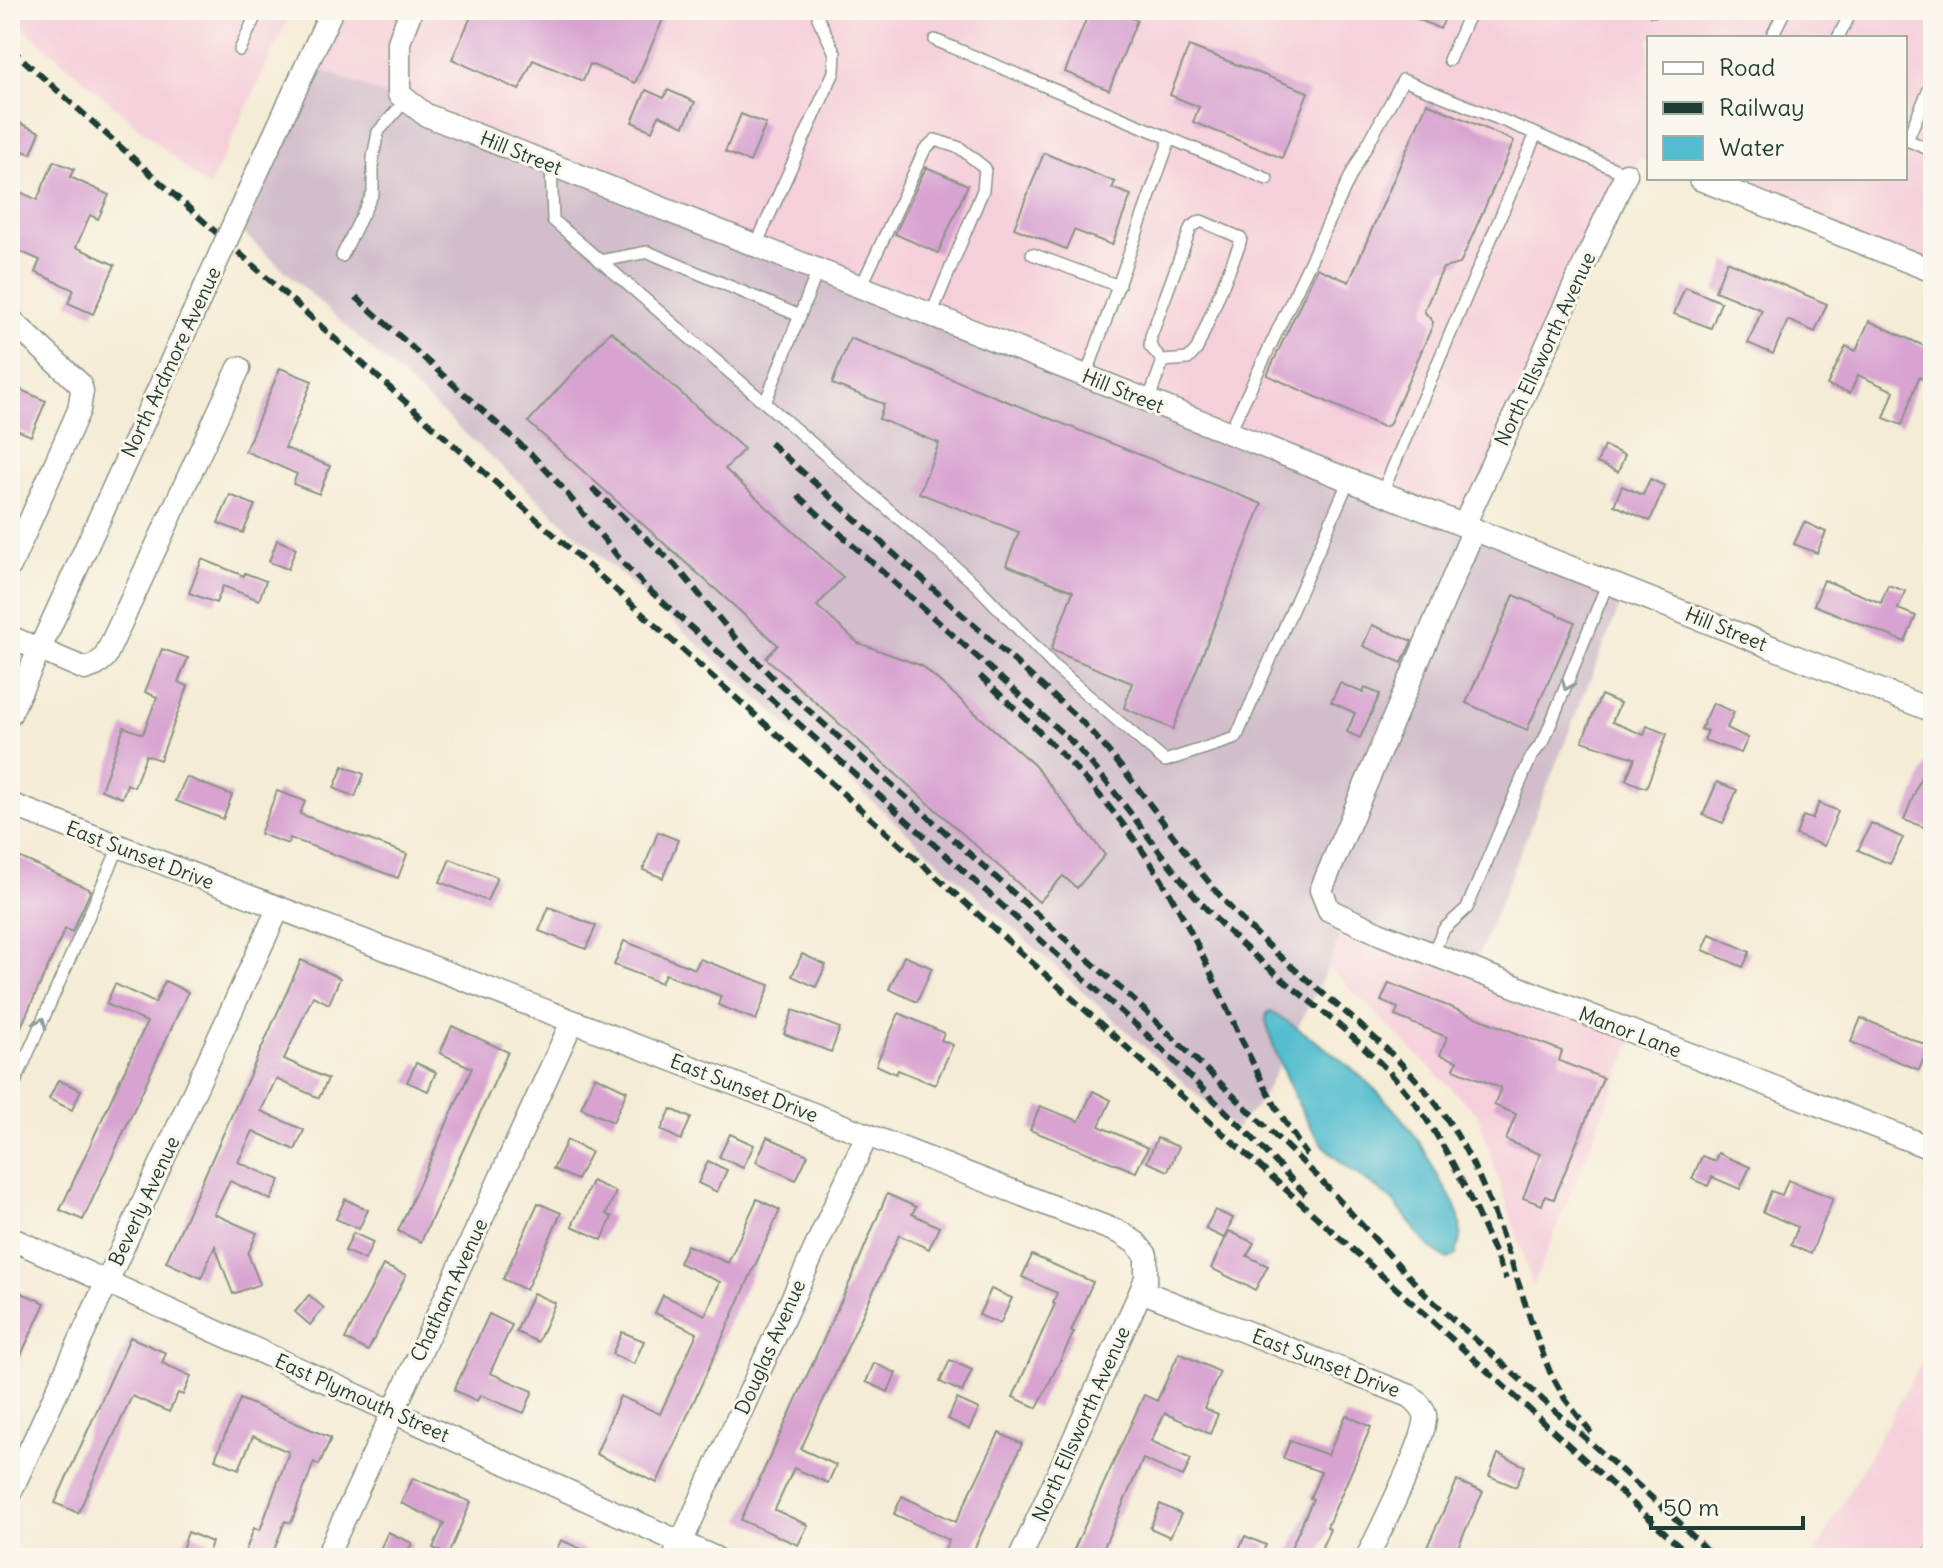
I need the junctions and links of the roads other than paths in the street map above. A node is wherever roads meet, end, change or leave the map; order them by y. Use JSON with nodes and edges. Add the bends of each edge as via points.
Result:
{"nodes":[{"id":1,"x":258,"y":10,"type":"edge"},
{"id":2,"x":332,"y":10,"type":"edge"},
{"id":3,"x":411,"y":10,"type":"edge"},
{"id":4,"x":820,"y":10,"type":"edge"},
{"id":5,"x":1471,"y":10,"type":"edge"},
{"id":6,"x":1785,"y":10,"type":"edge"},
{"id":7,"x":1852,"y":10,"type":"edge"},
{"id":8,"x":1772,"y":36,"type":"edge"},
{"id":9,"x":1839,"y":36,"type":"edge"},
{"id":10,"x":935,"y":40,"type":"dead end"},
{"id":11,"x":240,"y":50,"type":"dead end"},
{"id":12,"x":1449,"y":60,"type":"dead end"},
{"id":13,"x":1933,"y":80,"type":"edge"},
{"id":14,"x":406,"y":100,"type":"junction"},
{"id":15,"x":1536,"y":134,"type":"junction"},
{"id":16,"x":1170,"y":139,"type":"junction"},
{"id":17,"x":1933,"y":151,"type":"edge"},
{"id":18,"x":551,"y":165,"type":"junction"},
{"id":19,"x":1626,"y":174,"type":"joint"},
{"id":20,"x":1267,"y":179,"type":"dead end"},
{"id":21,"x":1703,"y":180,"type":"edge"},
{"id":22,"x":756,"y":245,"type":"junction"},
{"id":23,"x":1032,"y":254,"type":"dead end"},
{"id":24,"x":342,"y":256,"type":"dead end"},
{"id":25,"x":600,"y":261,"type":"junction"},
{"id":26,"x":818,"y":270,"type":"junction"},
{"id":27,"x":1933,"y":271,"type":"edge"},
{"id":28,"x":1119,"y":286,"type":"junction"},
{"id":29,"x":861,"y":287,"type":"junction"},
{"id":30,"x":931,"y":315,"type":"junction"},
{"id":31,"x":800,"y":316,"type":"junction"},
{"id":32,"x":10,"y":319,"type":"edge"},
{"id":33,"x":1163,"y":361,"type":"junction"},
{"id":34,"x":239,"y":368,"type":"dead end"},
{"id":35,"x":1086,"y":376,"type":"junction"},
{"id":36,"x":1148,"y":401,"type":"junction"},
{"id":37,"x":765,"y":403,"type":"junction"},
{"id":38,"x":1229,"y":433,"type":"junction"},
{"id":39,"x":1349,"y":480,"type":"junction"},
{"id":40,"x":1382,"y":493,"type":"junction"},
{"id":41,"x":1469,"y":527,"type":"junction"},
{"id":42,"x":10,"y":566,"type":"edge"},
{"id":43,"x":1608,"y":582,"type":"junction"},
{"id":44,"x":10,"y":637,"type":"edge"},
{"id":45,"x":39,"y":651,"type":"junction"},
{"id":46,"x":11,"y":709,"type":"edge"},
{"id":47,"x":1933,"y":711,"type":"edge"},
{"id":48,"x":10,"y":804,"type":"edge"},
{"id":49,"x":119,"y":847,"type":"junction"},
{"id":50,"x":278,"y":909,"type":"junction"},
{"id":51,"x":1329,"y":910,"type":"joint"},
{"id":52,"x":1432,"y":954,"type":"junction"},
{"id":53,"x":572,"y":1022,"type":"junction"},
{"id":54,"x":10,"y":1094,"type":"edge"},
{"id":55,"x":867,"y":1135,"type":"junction"},
{"id":56,"x":1933,"y":1149,"type":"edge"},
{"id":57,"x":10,"y":1238,"type":"edge"},
{"id":58,"x":107,"y":1282,"type":"junction"},
{"id":59,"x":1141,"y":1291,"type":"junction"},
{"id":60,"x":393,"y":1412,"type":"junction"},
{"id":61,"x":10,"y":1493,"type":"edge"},
{"id":62,"x":1933,"y":1549,"type":"edge"},
{"id":63,"x":678,"y":1550,"type":"edge"},
{"id":64,"x":326,"y":1558,"type":"edge"},
{"id":65,"x":715,"y":1558,"type":"edge"},
{"id":66,"x":1020,"y":1558,"type":"edge"},
{"id":67,"x":1367,"y":1558,"type":"edge"},
{"id":68,"x":1924,"y":1558,"type":"edge"}],
"edges":[{"from":1,"to":11,"type":"lane"},
{"from":2,"to":45,"type":"street","name":"North Ardmore Avenue","bridge":true},
{"from":3,"to":14,"type":"street","via":[[398,53],[399,94]]},
{"from":4,"to":22,"type":"lane","via":[[818,18],[835,53],[834,72]]},
{"from":5,"to":12,"type":"lane"},
{"from":6,"to":8,"type":"lane"},
{"from":7,"to":9,"type":"lane"},
{"from":10,"to":16,"type":"lane"},
{"from":13,"to":17,"type":"lane","via":[[1907,140]]},
{"from":14,"to":18,"type":"street","name":"Hill Street","via":[[426,115]]},
{"from":14,"to":24,"type":"lane","via":[[378,132],[373,193]]},
{"from":15,"to":19,"type":"lane"},
{"from":15,"to":38,"type":"lane","via":[[1403,80],[1353,171]]},
{"from":15,"to":40,"type":"lane"},
{"from":16,"to":20,"type":"lane"},
{"from":16,"to":28,"type":"lane"},
{"from":18,"to":22,"type":"street","name":"Hill Street"},
{"from":18,"to":25,"type":"lane","via":[[553,220]]},
{"from":19,"to":41,"type":"street","name":"North Ellsworth Avenue"},
{"from":21,"to":27,"type":"street"},
{"from":22,"to":26,"type":"street","name":"Hill Street"},
{"from":23,"to":28,"type":"lane"},
{"from":25,"to":31,"type":"lane","via":[[648,252]]},
{"from":25,"to":37,"type":"lane"},
{"from":26,"to":29,"type":"street","name":"Hill Street"},
{"from":26,"to":31,"type":"lane"},
{"from":28,"to":35,"type":"lane"},
{"from":29,"to":30,"type":"street","name":"Hill Street"},
{"from":29,"to":30,"type":"lane","via":[[925,149],[935,140],[960,148],[985,168],[983,190]]},
{"from":30,"to":35,"type":"street","name":"Hill Street"},
{"from":31,"to":37,"type":"lane"},
{"from":32,"to":42,"type":"street","via":[[74,377],[82,391],[79,410]]},
{"from":33,"to":33,"type":"lane","via":[[1150,346],[1151,336],[1191,227],[1201,221],[1235,234],[1241,238],[1239,246],[1197,349],[1188,359]]},
{"from":33,"to":36,"type":"lane"},
{"from":34,"to":45,"type":"street","via":[[105,657],[85,669]]},
{"from":35,"to":36,"type":"street","name":"Hill Street"},
{"from":36,"to":38,"type":"street","name":"Hill Street"},
{"from":37,"to":39,"type":"lane","via":[[975,584],[1056,668],[1165,761],[1236,738]]},
{"from":38,"to":39,"type":"street","name":"Hill Street"},
{"from":39,"to":40,"type":"street","name":"Hill Street"},
{"from":40,"to":41,"type":"street","name":"Hill Street"},
{"from":41,"to":43,"type":"street","name":"Hill Street"},
{"from":41,"to":51,"type":"street","name":"North Ellsworth Avenue","via":[[1321,890]]},
{"from":43,"to":47,"type":"street","name":"Hill Street"},
{"from":43,"to":52,"type":"lane","one_way":true,"via":[[1467,908],[1444,929]]},
{"from":44,"to":45,"type":"street"},
{"from":45,"to":46,"type":"street","name":"North Ardmore Avenue"},
{"from":48,"to":49,"type":"street","name":"East Sunset Drive"},
{"from":49,"to":50,"type":"street","name":"East Sunset Drive"},
{"from":54,"to":49,"type":"lane","one_way":true},
{"from":50,"to":53,"type":"street","name":"East Sunset Drive"},
{"from":50,"to":58,"type":"street","name":"Beverly Avenue"},
{"from":51,"to":52,"type":"street","name":"Manor Lane"},
{"from":52,"to":56,"type":"street","name":"Manor Lane"},
{"from":53,"to":55,"type":"street","name":"East Sunset Drive"},
{"from":53,"to":60,"type":"street","name":"Chatham Avenue"},
{"from":55,"to":59,"type":"street","name":"East Sunset Drive","via":[[1121,1233],[1146,1255]]},
{"from":55,"to":63,"type":"street","name":"Douglas Avenue"},
{"from":57,"to":58,"type":"street","name":"East Plymouth Street"},
{"from":58,"to":60,"type":"street","name":"East Plymouth Street"},
{"from":58,"to":61,"type":"street","name":"Beverly Avenue"},
{"from":59,"to":66,"type":"street","name":"North Ellsworth Avenue"},
{"from":59,"to":67,"type":"street","name":"East Sunset Drive","via":[[1420,1404],[1425,1415],[1421,1437]]},
{"from":60,"to":63,"type":"street","name":"East Plymouth Street"},
{"from":60,"to":64,"type":"street","name":"Chatham Avenue"},
{"from":62,"to":68,"type":"lane"},
{"from":63,"to":65,"type":"street","name":"East Plymouth Street"}]}
